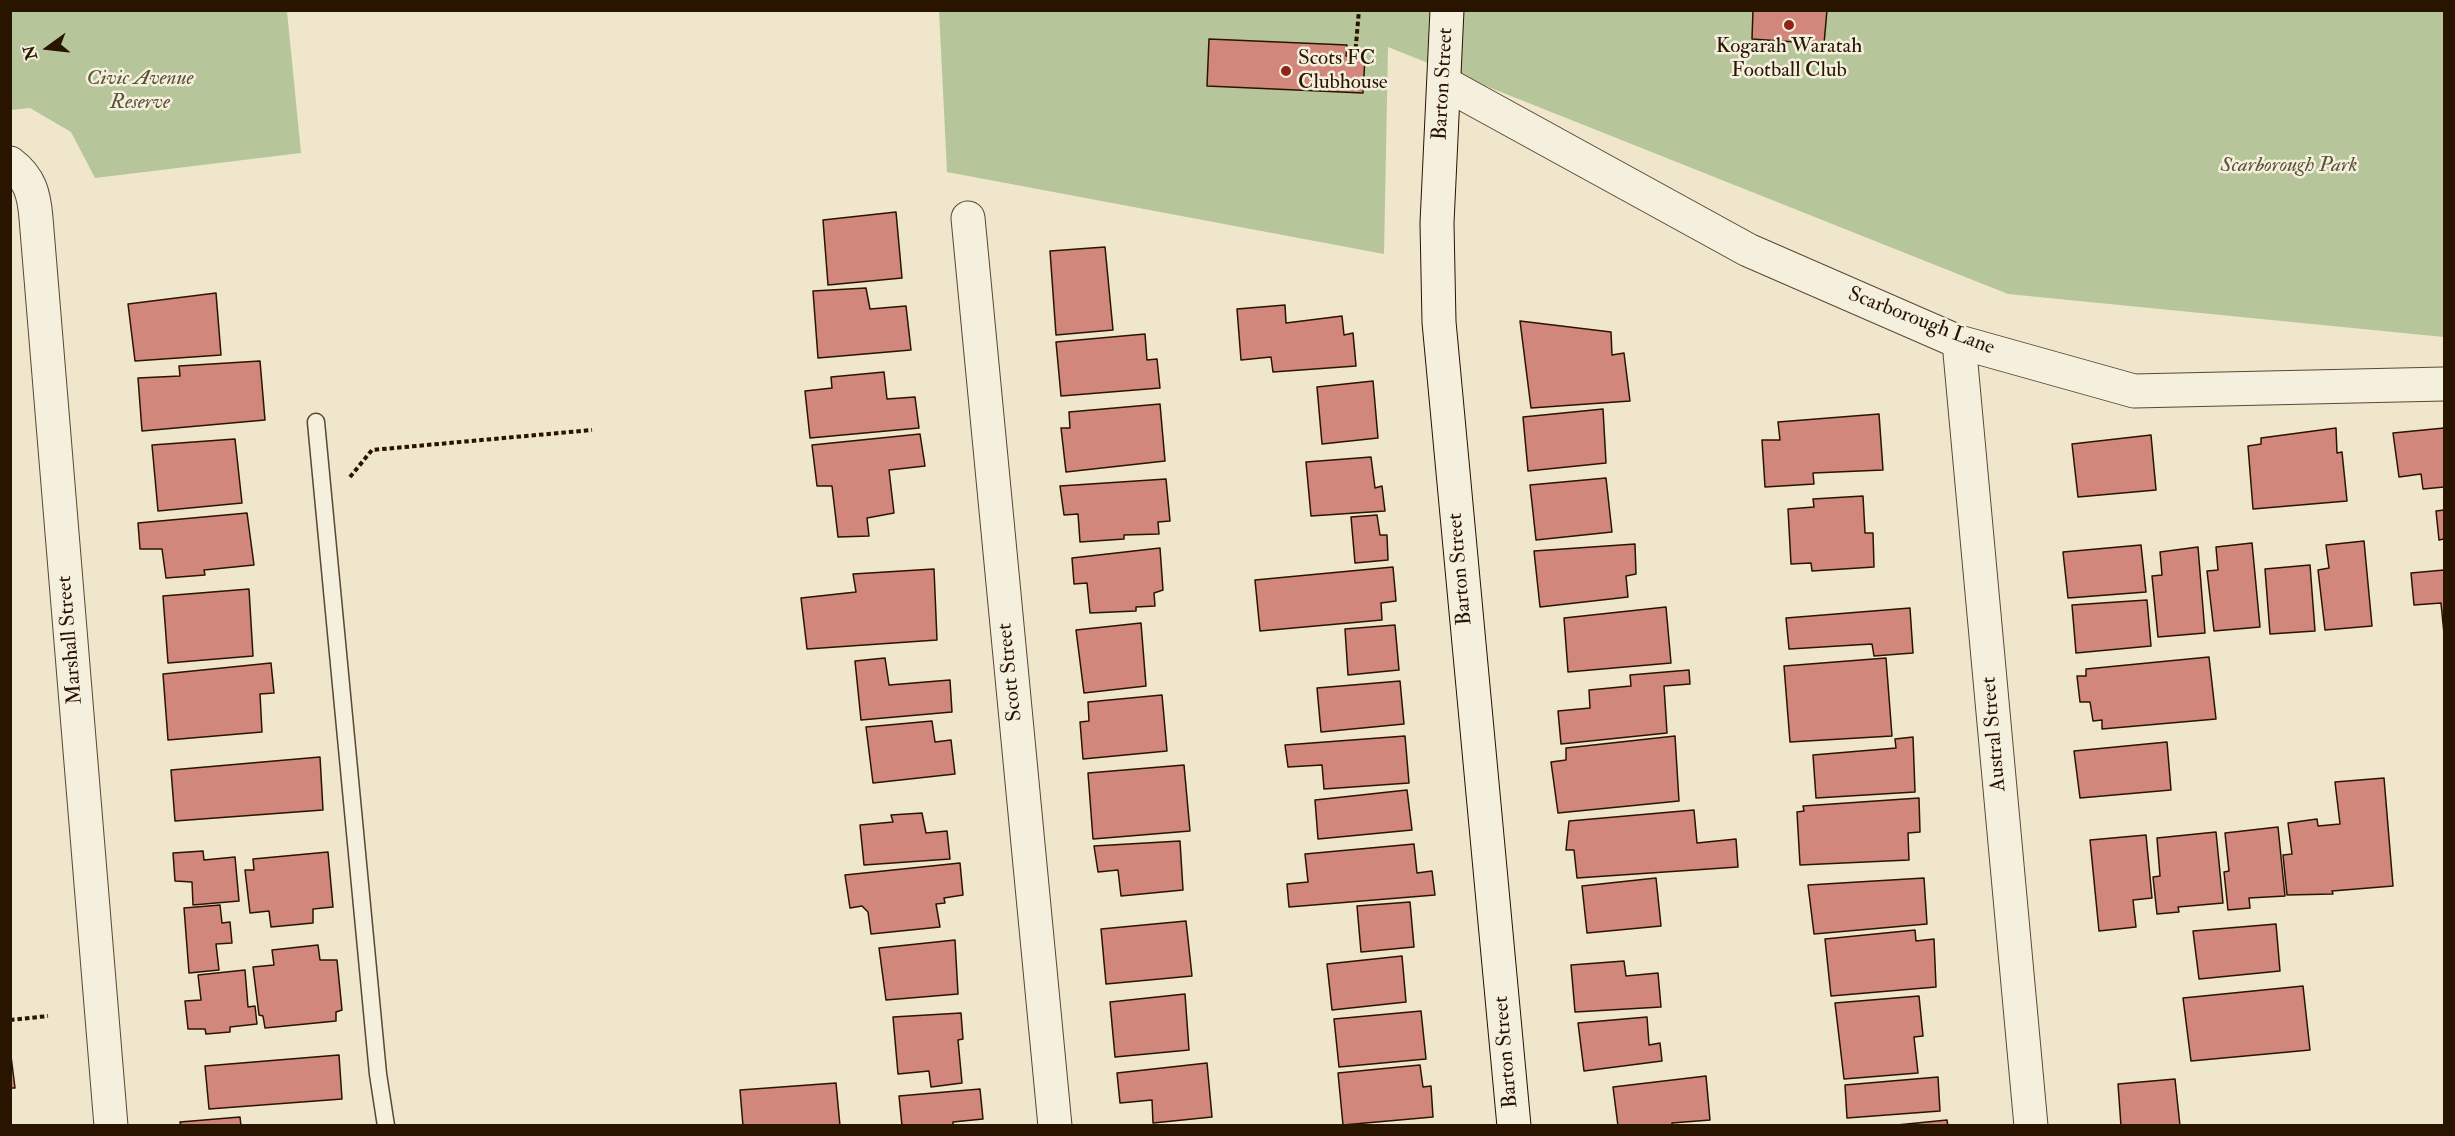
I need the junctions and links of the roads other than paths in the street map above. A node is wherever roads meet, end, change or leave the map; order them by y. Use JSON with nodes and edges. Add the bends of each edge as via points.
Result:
{"nodes":[{"id":1,"x":1447,"y":10,"type":"edge"},
{"id":2,"x":1444,"y":83,"type":"junction"},
{"id":3,"x":10,"y":163,"type":"edge"},
{"id":4,"x":968,"y":218,"type":"dead end"},
{"id":5,"x":1959,"y":342,"type":"junction"},
{"id":6,"x":2445,"y":384,"type":"edge"},
{"id":7,"x":316,"y":422,"type":"dead end"},
{"id":8,"x":111,"y":1125,"type":"edge"},
{"id":9,"x":386,"y":1125,"type":"edge"},
{"id":10,"x":1055,"y":1125,"type":"edge"},
{"id":11,"x":1514,"y":1125,"type":"edge"},
{"id":12,"x":2031,"y":1125,"type":"edge"}],
"edges":[{"from":1,"to":2,"type":"street","name":"Barton Street"},
{"from":2,"to":5,"type":"street","name":"Scarborough Lane","via":[[1748,250]]},
{"from":2,"to":11,"type":"street","name":"Barton Street","via":[[1437,222],[1439,322]]},
{"from":3,"to":8,"type":"street","name":"Marshall Street","via":[[24,173],[34,194]]},
{"from":4,"to":10,"type":"street","name":"Scott Street"},
{"from":5,"to":6,"type":"street","name":"Scarborough Lane","via":[[2134,391]]},
{"from":5,"to":12,"type":"street","name":"Austral Street"},
{"from":7,"to":9,"type":"lane"}]}
